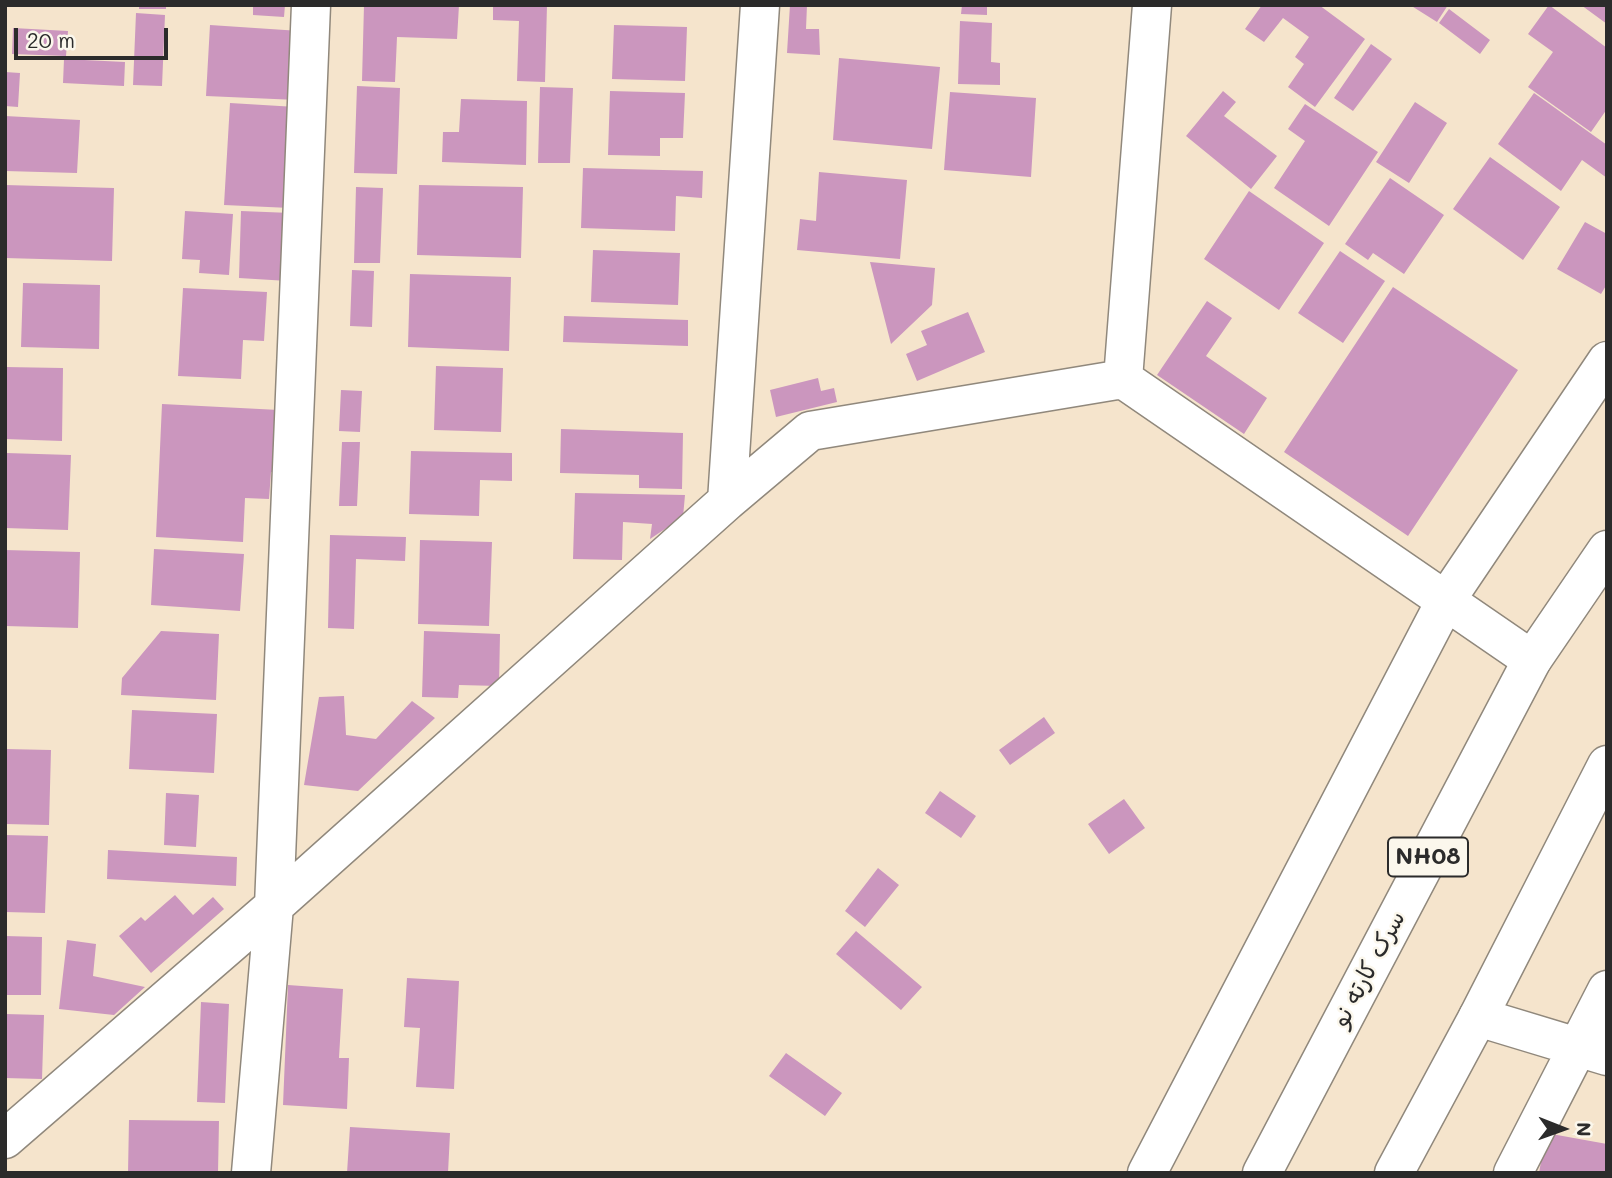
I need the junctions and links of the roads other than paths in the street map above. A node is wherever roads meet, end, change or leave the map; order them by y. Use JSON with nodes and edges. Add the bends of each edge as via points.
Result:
{"nodes":[{"id":1,"x":311,"y":5,"type":"edge"},
{"id":2,"x":760,"y":5,"type":"edge"},
{"id":3,"x":1152,"y":5,"type":"edge"},
{"id":4,"x":1607,"y":361,"type":"edge"},
{"id":5,"x":1123,"y":379,"type":"junction"},
{"id":6,"x":727,"y":501,"type":"junction"},
{"id":7,"x":1607,"y":550,"type":"edge"},
{"id":8,"x":1446,"y":600,"type":"junction"},
{"id":9,"x":1532,"y":660,"type":"junction"},
{"id":10,"x":1607,"y":765,"type":"edge"},
{"id":11,"x":274,"y":906,"type":"junction"},
{"id":12,"x":1607,"y":990,"type":"edge"},
{"id":13,"x":1478,"y":1017,"type":"junction"},
{"id":14,"x":1591,"y":1052,"type":"edge"},
{"id":15,"x":5,"y":1139,"type":"edge"},
{"id":16,"x":251,"y":1173,"type":"edge"},
{"id":17,"x":1147,"y":1173,"type":"edge"},
{"id":18,"x":1262,"y":1173,"type":"edge"},
{"id":19,"x":1394,"y":1173,"type":"edge"},
{"id":20,"x":1513,"y":1173,"type":"edge"}],
"edges":[{"from":1,"to":11,"type":"main road"},
{"from":2,"to":6,"type":"main road"},
{"from":3,"to":5,"type":"main road"},
{"from":4,"to":8,"type":"main road"},
{"from":5,"to":6,"type":"main road","via":[[810,431]]},
{"from":5,"to":8,"type":"main road"},
{"from":6,"to":11,"type":"main road"},
{"from":7,"to":9,"type":"main road","name":"سرک کارته نو","number":"NH08"},
{"from":8,"to":9,"type":"main road"},
{"from":8,"to":17,"type":"main road"},
{"from":9,"to":18,"type":"main road","name":"سرک کارته نو","number":"NH08"},
{"from":10,"to":13,"type":"main road"},
{"from":11,"to":15,"type":"main road"},
{"from":11,"to":16,"type":"main road"},
{"from":12,"to":14,"type":"main road"},
{"from":13,"to":14,"type":"main road"},
{"from":13,"to":19,"type":"main road"},
{"from":14,"to":20,"type":"main road"}]}
